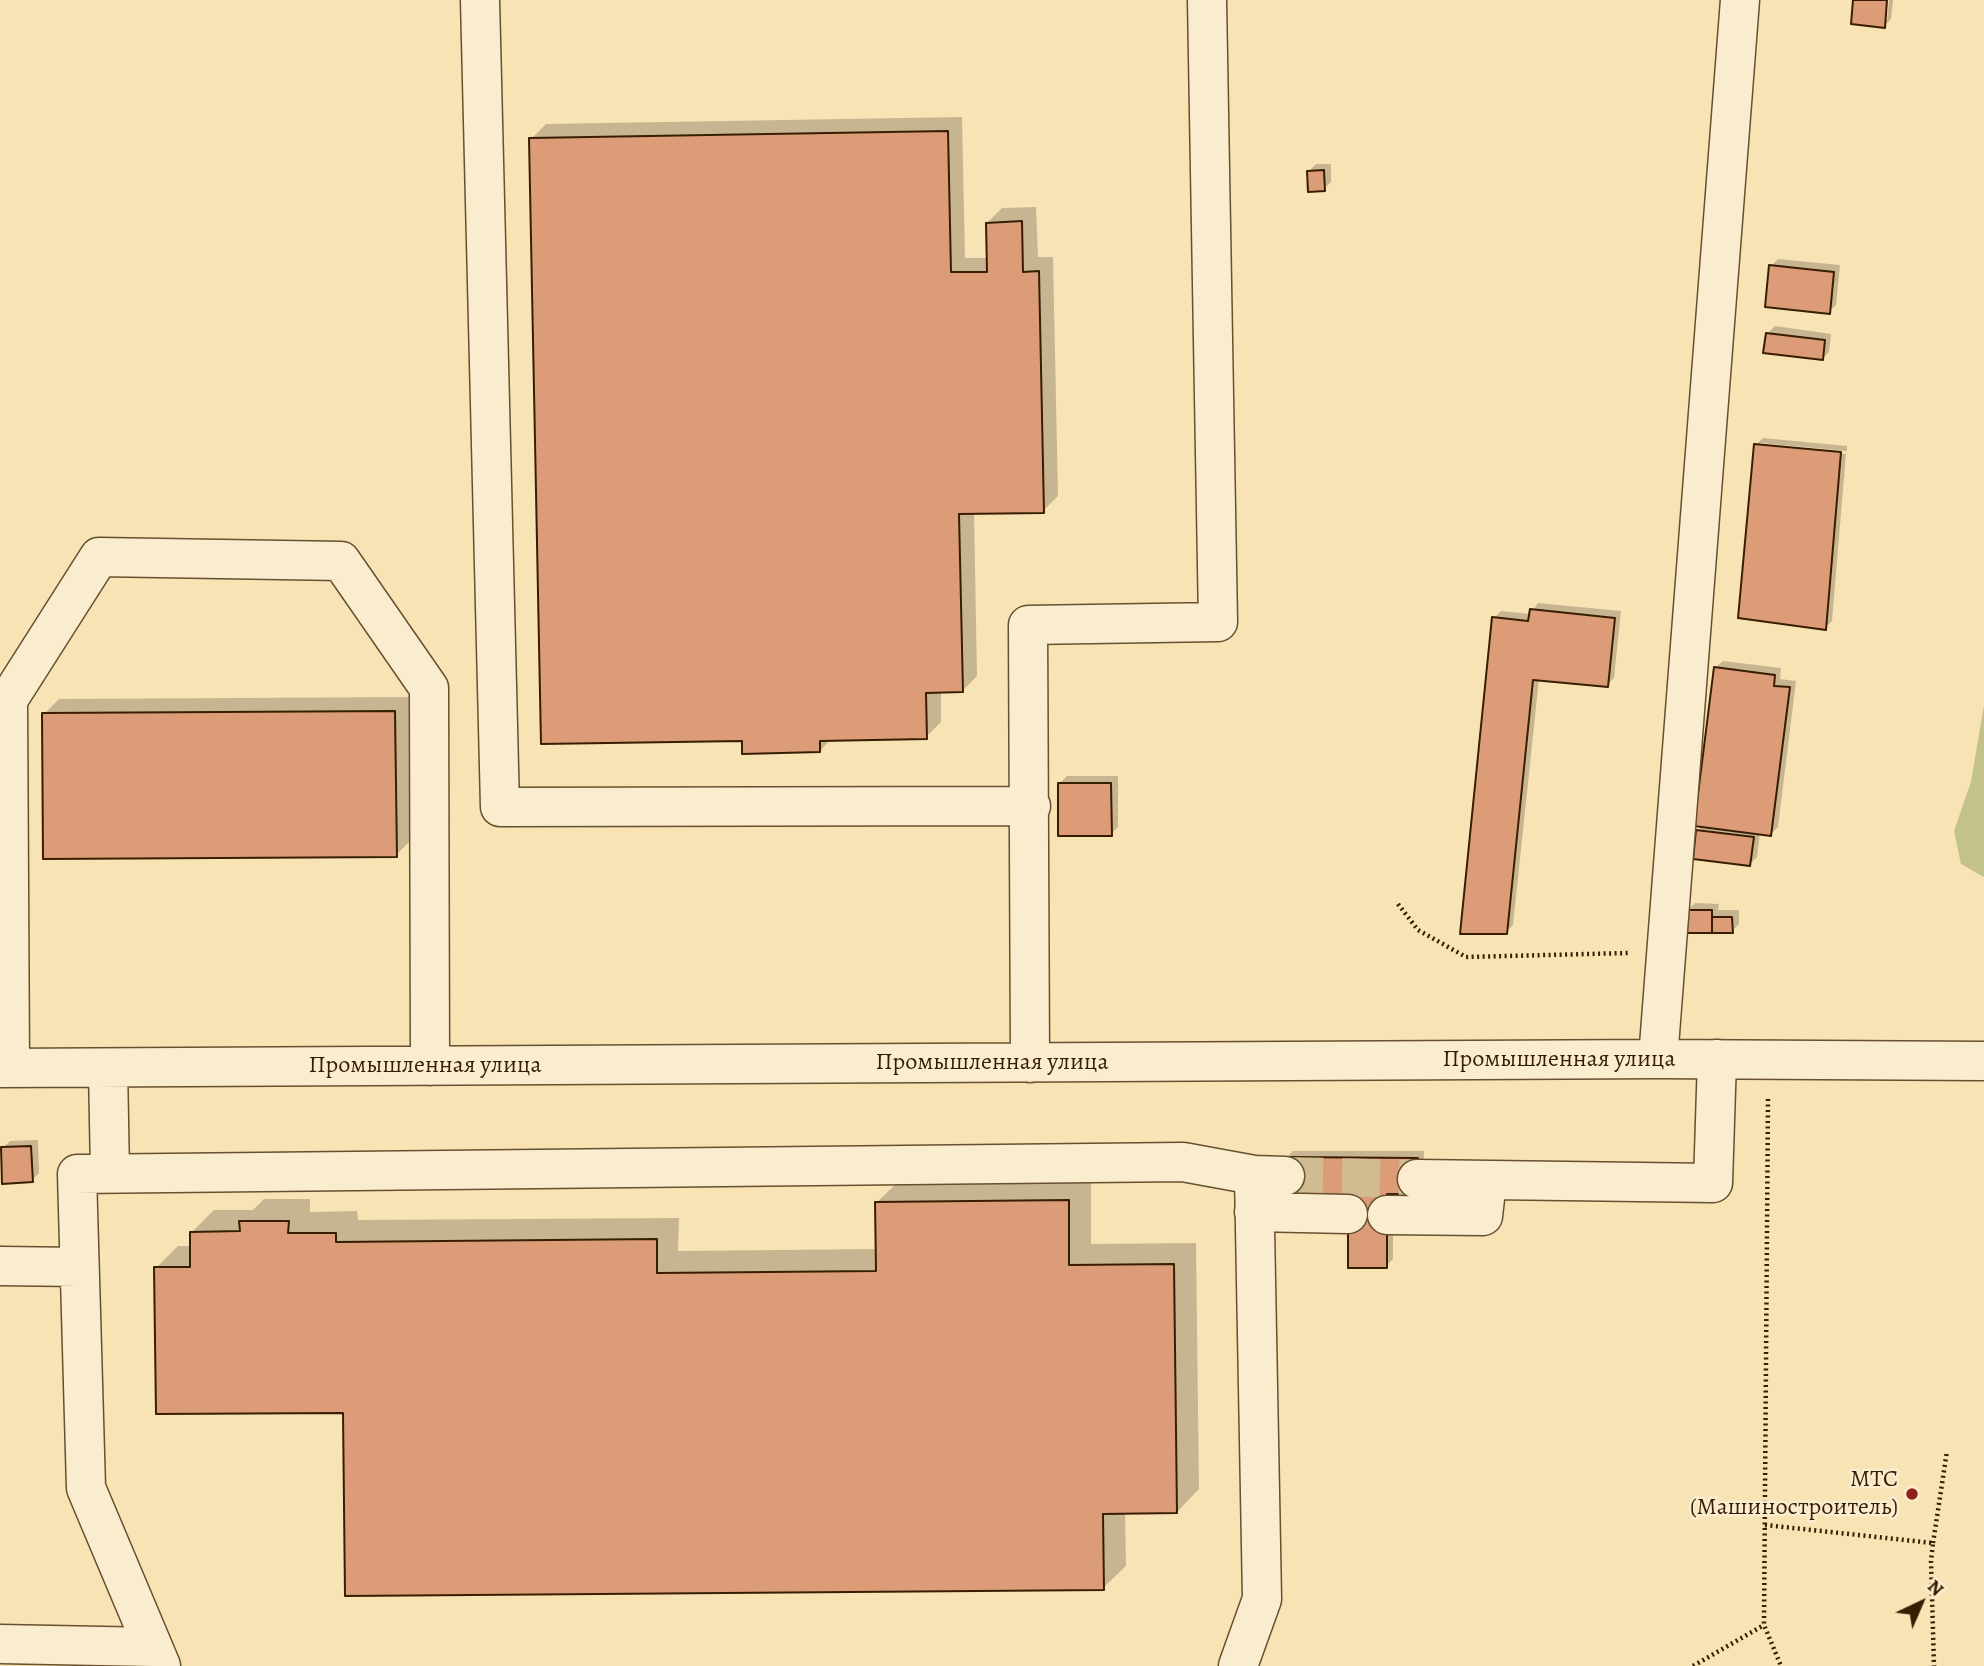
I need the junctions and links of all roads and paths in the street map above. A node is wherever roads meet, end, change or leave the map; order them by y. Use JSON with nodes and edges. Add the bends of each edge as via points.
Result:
{"nodes":[{"id":1,"x":480,"y":0,"type":"edge"},
{"id":2,"x":1207,"y":0,"type":"edge"},
{"id":3,"x":1740,"y":0,"type":"edge"},
{"id":4,"x":1031,"y":806,"type":"junction"},
{"id":5,"x":1398,"y":904,"type":"dead end"},
{"id":6,"x":1667,"y":952,"type":"junction"},
{"id":7,"x":1658,"y":1059,"type":"junction"},
{"id":8,"x":1717,"y":1059,"type":"junction"},
{"id":9,"x":1984,"y":1061,"type":"edge"},
{"id":10,"x":1030,"y":1063,"type":"junction"},
{"id":11,"x":430,"y":1066,"type":"junction"},
{"id":12,"x":5,"y":1068,"type":"edge"},
{"id":13,"x":108,"y":1069,"type":"junction"},
{"id":14,"x":1768,"y":1088,"type":"dead end"},
{"id":15,"x":110,"y":1173,"type":"junction"},
{"id":16,"x":1417,"y":1179,"type":"tunnel mouth"},
{"id":17,"x":1265,"y":1187,"type":"junction"},
{"id":18,"x":1485,"y":1198,"type":"junction"},
{"id":19,"x":1348,"y":1214,"type":"dead end"},
{"id":20,"x":1387,"y":1215,"type":"dead end"},
{"id":21,"x":0,"y":1266,"type":"edge"},
{"id":22,"x":79,"y":1267,"type":"junction"},
{"id":23,"x":1947,"y":1451,"type":"dead end"},
{"id":24,"x":1765,"y":1525,"type":"junction"},
{"id":25,"x":1933,"y":1543,"type":"junction"},
{"id":26,"x":1764,"y":1625,"type":"junction"},
{"id":27,"x":0,"y":1644,"type":"edge"},
{"id":28,"x":157,"y":1656,"type":"edge"},
{"id":29,"x":1238,"y":1666,"type":"edge"},
{"id":30,"x":1693,"y":1666,"type":"edge"},
{"id":31,"x":1781,"y":1666,"type":"edge"},
{"id":32,"x":1934,"y":1666,"type":"edge"}],
"edges":[{"from":1,"to":4,"type":"street","via":[[499,807]]},
{"from":2,"to":4,"type":"street","via":[[1218,622],[1028,625]]},
{"from":3,"to":6,"type":"street"},
{"from":4,"to":10,"type":"street"},
{"from":5,"to":6,"type":"path","via":[[1418,930],[1466,957]]},
{"from":6,"to":7,"type":"street"},
{"from":7,"to":8,"type":"street","name":"Промышленная улица"},
{"from":7,"to":10,"type":"street","name":"Промышленная улица"},
{"from":8,"to":9,"type":"street","name":"Промышленная улица"},
{"from":8,"to":18,"type":"street","via":[[1713,1183]]},
{"from":10,"to":11,"type":"street","name":"Промышленная улица"},
{"from":11,"to":12,"type":"street","via":[[429,688],[341,561],[99,557],[8,700]]},
{"from":11,"to":13,"type":"street","name":"Промышленная улица"},
{"from":12,"to":13,"type":"street","name":"Промышленная улица"},
{"from":13,"to":15,"type":"street"},
{"from":14,"to":24,"type":"path"},
{"from":15,"to":17,"type":"street","via":[[1183,1162]]},
{"from":15,"to":22,"type":"street","via":[[77,1174]]},
{"from":16,"to":18,"type":"street"},
{"from":17,"to":19,"type":"street"},
{"from":17,"to":29,"type":"street","via":[[1262,1599]]},
{"from":18,"to":20,"type":"street"},
{"from":21,"to":22,"type":"street"},
{"from":22,"to":28,"type":"street","via":[[86,1488]]},
{"from":23,"to":25,"type":"path"},
{"from":24,"to":25,"type":"path"},
{"from":24,"to":26,"type":"path"},
{"from":25,"to":32,"type":"path"},
{"from":26,"to":30,"type":"path"},
{"from":26,"to":31,"type":"path"},
{"from":27,"to":28,"type":"street"}]}
